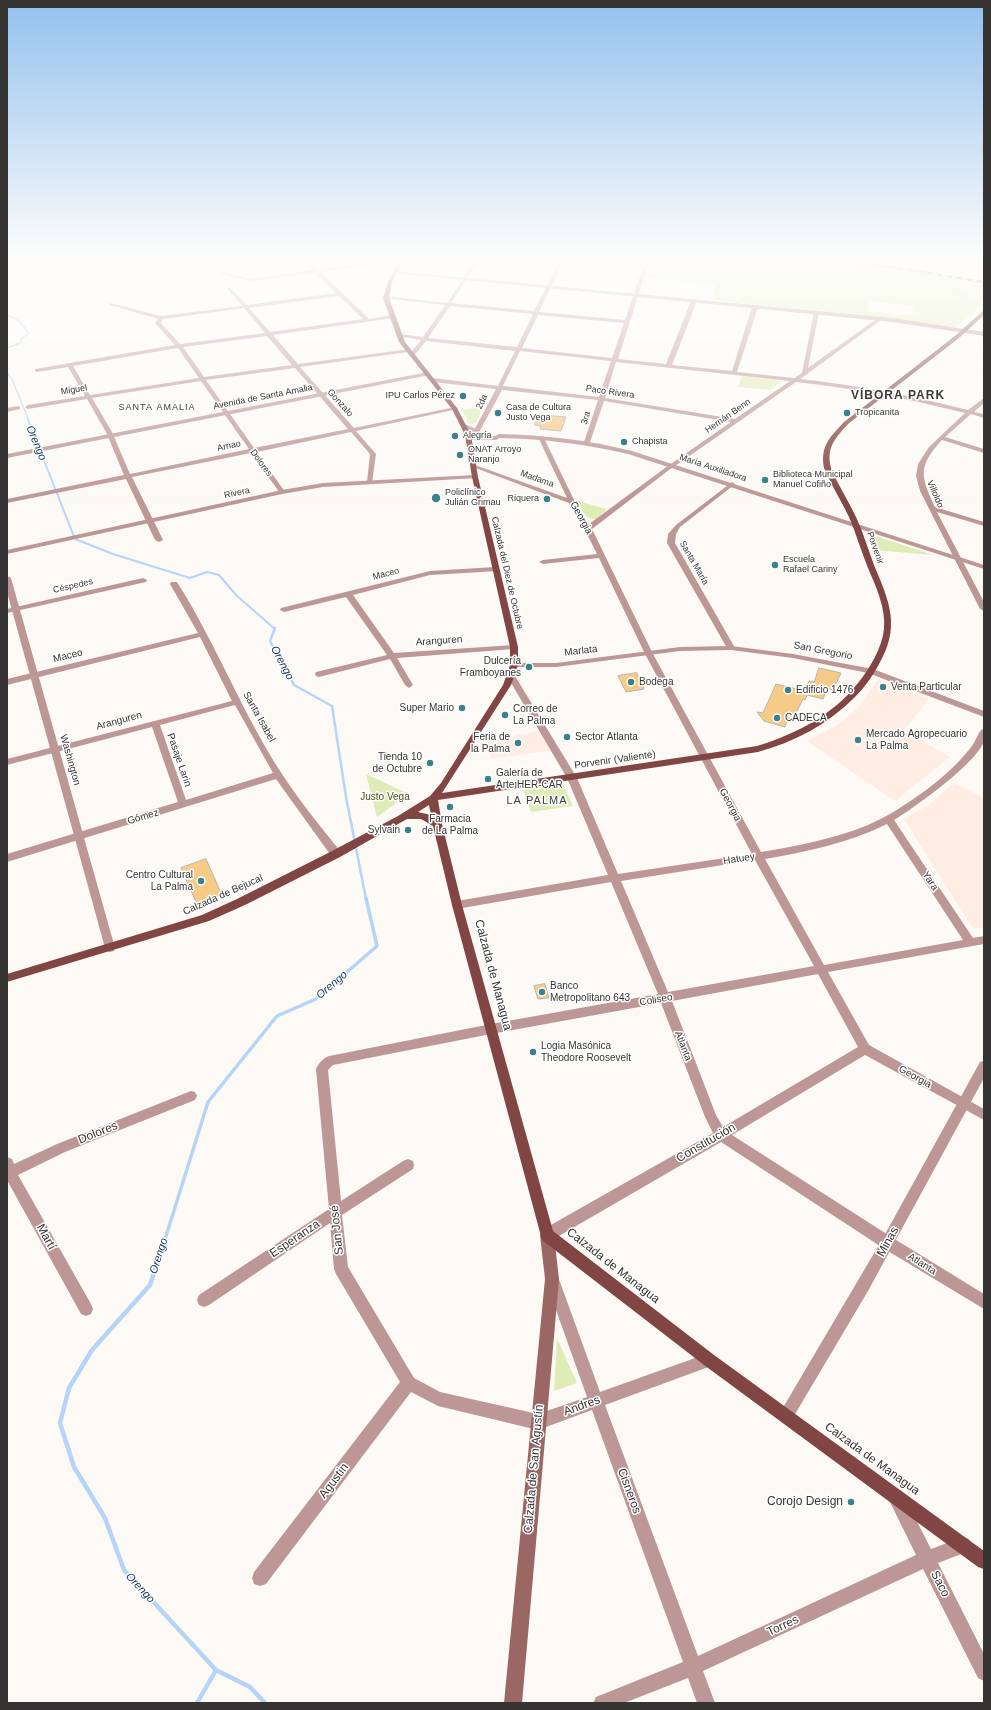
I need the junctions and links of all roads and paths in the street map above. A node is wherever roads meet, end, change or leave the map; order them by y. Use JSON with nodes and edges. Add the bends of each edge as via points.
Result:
{"nodes":[{"id":1,"x":174,"y":342,"type":"edge"},
{"id":2,"x":210,"y":342,"type":"edge"},
{"id":3,"x":276,"y":342,"type":"edge"},
{"id":4,"x":403,"y":342,"type":"edge"},
{"id":5,"x":424,"y":342,"type":"edge"},
{"id":6,"x":452,"y":342,"type":"edge"},
{"id":7,"x":521,"y":342,"type":"edge"},
{"id":8,"x":620,"y":342,"type":"edge"},
{"id":9,"x":678,"y":342,"type":"edge"},
{"id":10,"x":744,"y":342,"type":"edge"},
{"id":11,"x":810,"y":342,"type":"edge"},
{"id":12,"x":847,"y":342,"type":"edge"},
{"id":13,"x":951,"y":342,"type":"edge"},
{"id":14,"x":178,"y":346,"type":"junction"},
{"id":15,"x":518,"y":349,"type":"junction"},
{"id":16,"x":408,"y":350,"type":"junction"},
{"id":17,"x":412,"y":355,"type":"junction"},
{"id":18,"x":614,"y":361,"type":"junction"},
{"id":19,"x":69,"y":364,"type":"junction"},
{"id":20,"x":296,"y":366,"type":"junction"},
{"id":21,"x":668,"y":367,"type":"junction"},
{"id":22,"x":37,"y":370,"type":"dead end"},
{"id":23,"x":804,"y":372,"type":"junction"},
{"id":24,"x":427,"y":373,"type":"junction"},
{"id":25,"x":734,"y":374,"type":"junction"},
{"id":26,"x":202,"y":379,"type":"junction"},
{"id":27,"x":433,"y":380,"type":"junction"},
{"id":28,"x":794,"y":381,"type":"junction"},
{"id":29,"x":500,"y":387,"type":"junction"},
{"id":30,"x":886,"y":393,"type":"junction"},
{"id":31,"x":320,"y":394,"type":"junction"},
{"id":32,"x":88,"y":397,"type":"junction"},
{"id":33,"x":601,"y":399,"type":"junction"},
{"id":34,"x":984,"y":400,"type":"edge"},
{"id":35,"x":28,"y":407,"type":"dead end"},
{"id":36,"x":18,"y":408,"type":"dead end"},
{"id":37,"x":455,"y":409,"type":"junction"},
{"id":38,"x":7,"y":410,"type":"edge"},
{"id":39,"x":225,"y":412,"type":"junction"},
{"id":40,"x":970,"y":412,"type":"junction"},
{"id":41,"x":984,"y":416,"type":"edge"},
{"id":42,"x":736,"y":421,"type":"junction"},
{"id":43,"x":464,"y":425,"type":"joint"},
{"id":44,"x":353,"y":430,"type":"junction"},
{"id":45,"x":110,"y":434,"type":"junction"},
{"id":46,"x":499,"y":436,"type":"junction"},
{"id":47,"x":471,"y":437,"type":"junction"},
{"id":48,"x":541,"y":437,"type":"junction"},
{"id":49,"x":941,"y":438,"type":"junction"},
{"id":50,"x":587,"y":442,"type":"junction"},
{"id":51,"x":32,"y":449,"type":"junction"},
{"id":52,"x":251,"y":450,"type":"junction"},
{"id":53,"x":984,"y":451,"type":"edge"},
{"id":54,"x":7,"y":452,"type":"edge"},
{"id":55,"x":7,"y":456,"type":"edge"},
{"id":56,"x":673,"y":464,"type":"junction"},
{"id":57,"x":473,"y":466,"type":"junction"},
{"id":58,"x":128,"y":476,"type":"junction"},
{"id":59,"x":475,"y":477,"type":"junction"},
{"id":60,"x":370,"y":482,"type":"junction"},
{"id":61,"x":732,"y":484,"type":"junction"},
{"id":62,"x":282,"y":492,"type":"junction"},
{"id":63,"x":7,"y":501,"type":"edge"},
{"id":64,"x":572,"y":502,"type":"junction"},
{"id":65,"x":932,"y":508,"type":"junction"},
{"id":66,"x":150,"y":521,"type":"junction"},
{"id":67,"x":855,"y":524,"type":"junction"},
{"id":68,"x":984,"y":524,"type":"edge"},
{"id":69,"x":588,"y":528,"type":"junction"},
{"id":70,"x":159,"y":540,"type":"dead end"},
{"id":71,"x":7,"y":552,"type":"edge"},
{"id":72,"x":600,"y":556,"type":"junction"},
{"id":73,"x":956,"y":557,"type":"junction"},
{"id":74,"x":542,"y":562,"type":"dead end"},
{"id":75,"x":984,"y":567,"type":"edge"},
{"id":76,"x":495,"y":569,"type":"junction"},
{"id":77,"x":7,"y":578,"type":"edge"},
{"id":78,"x":143,"y":580,"type":"dead end"},
{"id":79,"x":174,"y":584,"type":"dead end"},
{"id":80,"x":348,"y":594,"type":"junction"},
{"id":81,"x":984,"y":609,"type":"edge"},
{"id":82,"x":11,"y":610,"type":"edge"},
{"id":83,"x":284,"y":610,"type":"dead end"},
{"id":84,"x":203,"y":634,"type":"junction"},
{"id":85,"x":514,"y":647,"type":"junction"},
{"id":86,"x":731,"y":648,"type":"junction"},
{"id":87,"x":649,"y":654,"type":"junction"},
{"id":88,"x":392,"y":656,"type":"junction"},
{"id":89,"x":514,"y":665,"type":"junction"},
{"id":90,"x":870,"y":671,"type":"junction"},
{"id":91,"x":319,"y":674,"type":"dead end"},
{"id":92,"x":34,"y":675,"type":"junction"},
{"id":93,"x":512,"y":676,"type":"junction"},
{"id":94,"x":7,"y":682,"type":"edge"},
{"id":95,"x":409,"y":685,"type":"dead end"},
{"id":96,"x":237,"y":702,"type":"junction"},
{"id":97,"x":984,"y":714,"type":"edge"},
{"id":98,"x":155,"y":723,"type":"junction"},
{"id":99,"x":984,"y":732,"type":"edge"},
{"id":100,"x":56,"y":749,"type":"junction"},
{"id":101,"x":705,"y":758,"type":"junction"},
{"id":102,"x":7,"y":762,"type":"edge"},
{"id":103,"x":278,"y":775,"type":"junction"},
{"id":104,"x":572,"y":778,"type":"junction"},
{"id":105,"x":434,"y":798,"type":"junction"},
{"id":106,"x":183,"y":804,"type":"junction"},
{"id":107,"x":401,"y":818,"type":"junction"},
{"id":108,"x":889,"y":820,"type":"junction"},
{"id":109,"x":437,"y":824,"type":"junction"},
{"id":110,"x":79,"y":835,"type":"junction"},
{"id":111,"x":340,"y":852,"type":"junction"},
{"id":112,"x":758,"y":856,"type":"junction"},
{"id":113,"x":7,"y":858,"type":"edge"},
{"id":114,"x":614,"y":878,"type":"junction"},
{"id":115,"x":457,"y":905,"type":"junction"},
{"id":116,"x":984,"y":940,"type":"edge"},
{"id":117,"x":970,"y":942,"type":"junction"},
{"id":118,"x":110,"y":948,"type":"junction"},
{"id":119,"x":820,"y":969,"type":"junction"},
{"id":120,"x":7,"y":978,"type":"edge"},
{"id":121,"x":665,"y":998,"type":"junction"},
{"id":122,"x":491,"y":1029,"type":"junction"},
{"id":123,"x":864,"y":1048,"type":"junction"},
{"id":124,"x":329,"y":1061,"type":"joint"},
{"id":125,"x":984,"y":1066,"type":"edge"},
{"id":126,"x":191,"y":1096,"type":"dead end"},
{"id":127,"x":964,"y":1104,"type":"junction"},
{"id":128,"x":984,"y":1115,"type":"edge"},
{"id":129,"x":721,"y":1135,"type":"junction"},
{"id":130,"x":408,"y":1165,"type":"dead end"},
{"id":131,"x":8,"y":1170,"type":"edge"},
{"id":132,"x":335,"y":1212,"type":"junction"},
{"id":133,"x":547,"y":1236,"type":"junction"},
{"id":134,"x":888,"y":1243,"type":"junction"},
{"id":135,"x":552,"y":1279,"type":"junction"},
{"id":136,"x":204,"y":1300,"type":"dead end"},
{"id":137,"x":984,"y":1302,"type":"edge"},
{"id":138,"x":86,"y":1309,"type":"dead end"},
{"id":139,"x":709,"y":1360,"type":"junction"},
{"id":140,"x":409,"y":1383,"type":"junction"},
{"id":141,"x":596,"y":1401,"type":"junction"},
{"id":142,"x":786,"y":1416,"type":"junction"},
{"id":143,"x":538,"y":1422,"type":"junction"},
{"id":144,"x":895,"y":1496,"type":"junction"},
{"id":145,"x":962,"y":1545,"type":"junction"},
{"id":146,"x":927,"y":1559,"type":"junction"},
{"id":147,"x":984,"y":1561,"type":"edge"},
{"id":148,"x":260,"y":1578,"type":"dead end"},
{"id":149,"x":693,"y":1668,"type":"junction"},
{"id":150,"x":984,"y":1672,"type":"edge"},
{"id":151,"x":513,"y":1703,"type":"edge"},
{"id":152,"x":602,"y":1703,"type":"edge"},
{"id":153,"x":706,"y":1703,"type":"edge"}],
"edges":[{"from":1,"to":14,"type":"street","name":"Dolores"},
{"from":2,"to":14,"type":"street"},
{"from":3,"to":20,"type":"street","name":"Gonzalo"},
{"from":4,"to":16,"type":"main road"},
{"from":5,"to":17,"type":"street"},
{"from":6,"to":15,"type":"street"},
{"from":7,"to":15,"type":"street","name":"2da"},
{"from":8,"to":18,"type":"street","name":"3ra"},
{"from":9,"to":21,"type":"street"},
{"from":10,"to":25,"type":"street"},
{"from":11,"to":23,"type":"street"},
{"from":12,"to":23,"type":"street","name":"Hernán Benn"},
{"from":13,"to":30,"type":"main road","name":"Porvenir"},
{"from":14,"to":19,"type":"street"},
{"from":14,"to":26,"type":"street","name":"Dolores"},
{"from":15,"to":18,"type":"street"},
{"from":15,"to":29,"type":"street","name":"2da"},
{"from":16,"to":17,"type":"main road"},
{"from":16,"to":20,"type":"street","name":"Miguel"},
{"from":17,"to":24,"type":"main road"},
{"from":18,"to":21,"type":"street"},
{"from":18,"to":33,"type":"street","name":"3ra"},
{"from":19,"to":22,"type":"street"},
{"from":19,"to":32,"type":"street"},
{"from":20,"to":26,"type":"street","name":"Miguel"},
{"from":20,"to":31,"type":"street","name":"Gonzalo"},
{"from":21,"to":25,"type":"street"},
{"from":23,"to":28,"type":"street","name":"Hernán Benn"},
{"from":24,"to":27,"type":"main road"},
{"from":24,"to":31,"type":"street","name":"Avenida de Santa Amalia"},
{"from":25,"to":28,"type":"street"},
{"from":26,"to":32,"type":"street","name":"Miguel"},
{"from":26,"to":39,"type":"street","name":"Dolores"},
{"from":27,"to":29,"type":"street","name":"Paco Rivera"},
{"from":27,"to":37,"type":"main road"},
{"from":28,"to":30,"type":"street"},
{"from":28,"to":42,"type":"street","name":"Hernán Benn"},
{"from":29,"to":33,"type":"street","name":"Paco Rivera"},
{"from":29,"to":47,"type":"street","name":"2da"},
{"from":30,"to":40,"type":"street"},
{"from":30,"to":67,"type":"main road","name":"Porvenir","via":[[846,423],[832,439],[826,452],[826,466]]},
{"from":31,"to":39,"type":"street","name":"Avenida de Santa Amalia"},
{"from":31,"to":44,"type":"street","name":"Gonzalo"},
{"from":32,"to":35,"type":"street","name":"Miguel"},
{"from":32,"to":45,"type":"street"},
{"from":33,"to":42,"type":"street","name":"Paco Rivera"},
{"from":33,"to":50,"type":"street","name":"3ra"},
{"from":34,"to":40,"type":"street","name":"Villoldo"},
{"from":36,"to":38,"type":"street"},
{"from":37,"to":43,"type":"main road"},
{"from":37,"to":44,"type":"street","name":"Arnao"},
{"from":39,"to":45,"type":"street","name":"Avenida de Santa Amalia"},
{"from":39,"to":52,"type":"street","name":"Dolores"},
{"from":40,"to":41,"type":"street"},
{"from":40,"to":49,"type":"street","name":"Villoldo"},
{"from":42,"to":56,"type":"street","name":"Hernán Benn"},
{"from":43,"to":47,"type":"street"},
{"from":44,"to":52,"type":"street","name":"Arnao"},
{"from":44,"to":60,"type":"street","name":"Gonzalo","via":[[373,454]]},
{"from":45,"to":51,"type":"street","name":"Avenida de Santa Amalia"},
{"from":45,"to":58,"type":"street"},
{"from":46,"to":47,"type":"street","name":"María Auxiliadora"},
{"from":46,"to":47,"type":"street","name":"María Auxiliadora"},
{"from":46,"to":48,"type":"street","name":"María Auxiliadora"},
{"from":47,"to":57,"type":"main road","name":"Calzada del Diez de Octubre"},
{"from":48,"to":50,"type":"street","name":"María Auxiliadora"},
{"from":48,"to":64,"type":"street","name":"Georgia"},
{"from":49,"to":53,"type":"street"},
{"from":49,"to":65,"type":"street","name":"Villoldo","via":[[921,463],[919,474],[920,485]]},
{"from":50,"to":56,"type":"street","name":"María Auxiliadora"},
{"from":51,"to":54,"type":"street","name":"Avenida de Santa Amalia"},
{"from":51,"to":55,"type":"street","name":"Avenida de Santa Amalia"},
{"from":52,"to":58,"type":"street","name":"Arnao"},
{"from":52,"to":62,"type":"street","name":"Dolores"},
{"from":56,"to":61,"type":"street","name":"María Auxiliadora"},
{"from":56,"to":69,"type":"street","name":"Hernán Benn"},
{"from":57,"to":59,"type":"main road","name":"Calzada del Diez de Octubre"},
{"from":57,"to":64,"type":"street","name":"Madama"},
{"from":58,"to":63,"type":"street","name":"Arnao"},
{"from":58,"to":66,"type":"street"},
{"from":59,"to":60,"type":"street","name":"Rivera"},
{"from":59,"to":76,"type":"main road","name":"Calzada del Diez de Octubre"},
{"from":60,"to":62,"type":"street","name":"Rivera","via":[[323,485]]},
{"from":61,"to":67,"type":"street","name":"María Auxiliadora"},
{"from":61,"to":86,"type":"street","name":"Santa María","via":[[678,526],[672,534],[671,543]]},
{"from":62,"to":66,"type":"street","name":"Rivera"},
{"from":64,"to":69,"type":"street","name":"Georgia"},
{"from":65,"to":68,"type":"street"},
{"from":65,"to":73,"type":"street","name":"Villoldo"},
{"from":66,"to":70,"type":"street"},
{"from":66,"to":71,"type":"street","name":"Rivera"},
{"from":67,"to":73,"type":"street","name":"María Auxiliadora"},
{"from":67,"to":90,"type":"main road","name":"Porvenir","via":[[887,614],[884,646]]},
{"from":69,"to":72,"type":"street","name":"Georgia"},
{"from":72,"to":74,"type":"street"},
{"from":72,"to":87,"type":"street","name":"Georgia"},
{"from":73,"to":75,"type":"street","name":"María Auxiliadora"},
{"from":73,"to":81,"type":"street","name":"Villoldo"},
{"from":76,"to":80,"type":"street","name":"Maceo","via":[[430,573]]},
{"from":76,"to":85,"type":"main road","name":"Calzada del Diez de Octubre"},
{"from":77,"to":82,"type":"street","name":"Washington"},
{"from":78,"to":82,"type":"street","name":"Céspedes"},
{"from":79,"to":84,"type":"street","name":"Santa Isabel"},
{"from":80,"to":83,"type":"street","name":"Maceo"},
{"from":80,"to":88,"type":"street"},
{"from":82,"to":92,"type":"street","name":"Washington"},
{"from":84,"to":92,"type":"street","name":"Maceo"},
{"from":84,"to":96,"type":"street","name":"Santa Isabel"},
{"from":85,"to":88,"type":"street","name":"Aranguren"},
{"from":85,"to":89,"type":"main road","name":"Calzada del Diez de Octubre"},
{"from":86,"to":87,"type":"street","name":"San Gregorio","via":[[680,649]]},
{"from":86,"to":90,"type":"street","name":"San Gregorio","via":[[793,656]]},
{"from":87,"to":89,"type":"street","name":"Marlata","via":[[556,665]]},
{"from":87,"to":101,"type":"street","name":"Georgia"},
{"from":88,"to":91,"type":"street","name":"Aranguren"},
{"from":88,"to":95,"type":"street"},
{"from":89,"to":93,"type":"main road","name":"Calzada del Diez de Octubre"},
{"from":90,"to":97,"type":"street","name":"San Gregorio"},
{"from":90,"to":101,"type":"main road","name":"Porvenir","via":[[844,703],[816,725],[773,745]]},
{"from":92,"to":94,"type":"street","name":"Maceo"},
{"from":92,"to":100,"type":"street","name":"Washington"},
{"from":93,"to":104,"type":"street","name":"Atlanta"},
{"from":93,"to":105,"type":"main road","name":"Calzada del Diez de Octubre","via":[[501,697]]},
{"from":96,"to":98,"type":"street","name":"Aranguren"},
{"from":96,"to":103,"type":"street","name":"Santa Isabel"},
{"from":98,"to":100,"type":"street","name":"Aranguren"},
{"from":98,"to":106,"type":"street","name":"Pasaje Larin"},
{"from":99,"to":108,"type":"street","name":"Hatuey","via":[[960,765],[921,798]]},
{"from":100,"to":102,"type":"street","name":"Aranguren"},
{"from":100,"to":110,"type":"street","name":"Washington"},
{"from":101,"to":104,"type":"main road","name":"Porvenir (Valiente)"},
{"from":101,"to":112,"type":"street","name":"Georgia"},
{"from":103,"to":106,"type":"street","name":"Gómez"},
{"from":103,"to":111,"type":"street","name":"Santa Isabel"},
{"from":104,"to":105,"type":"main road","name":"Porvenir (Valiente)"},
{"from":104,"to":114,"type":"street","name":"Atlanta"},
{"from":105,"to":107,"type":"main road","name":"Calzada de Bejucal"},
{"from":105,"to":109,"type":"main road","name":"Calzada de Managua"},
{"from":106,"to":110,"type":"street","name":"Gómez"},
{"from":107,"to":109,"type":"main road","via":[[421,815]]},
{"from":107,"to":111,"type":"main road","name":"Calzada de Bejucal"},
{"from":108,"to":112,"type":"street","name":"Hatuey","via":[[856,833]]},
{"from":108,"to":117,"type":"street","name":"Yara"},
{"from":109,"to":115,"type":"main road","name":"Calzada de Managua"},
{"from":110,"to":113,"type":"street","name":"Gómez"},
{"from":110,"to":118,"type":"street","name":"Washington"},
{"from":111,"to":118,"type":"main road","name":"Calzada de Bejucal","via":[[205,918]]},
{"from":112,"to":114,"type":"street","name":"Hatuey"},
{"from":112,"to":119,"type":"street","name":"Georgia"},
{"from":114,"to":115,"type":"street","name":"Hatuey"},
{"from":114,"to":121,"type":"street","name":"Atlanta"},
{"from":115,"to":122,"type":"main road","name":"Calzada de Managua"},
{"from":116,"to":117,"type":"street","name":"Coliseo"},
{"from":117,"to":119,"type":"street","name":"Coliseo"},
{"from":118,"to":120,"type":"main road","name":"Calzada de Bejucal"},
{"from":119,"to":121,"type":"street","name":"Coliseo"},
{"from":119,"to":123,"type":"street","name":"Georgia"},
{"from":121,"to":122,"type":"street","name":"Coliseo"},
{"from":121,"to":129,"type":"street","name":"Atlanta","via":[[711,1117]]},
{"from":122,"to":124,"type":"street","name":"Coliseo"},
{"from":122,"to":133,"type":"main road","name":"Calzada de Managua"},
{"from":123,"to":127,"type":"street","name":"Georgia"},
{"from":123,"to":129,"type":"street","name":"Constitución"},
{"from":124,"to":132,"type":"street","name":"San José","via":[[322,1069]]},
{"from":125,"to":127,"type":"street","name":"Minas"},
{"from":126,"to":131,"type":"street","name":"Dolores"},
{"from":127,"to":128,"type":"street","name":"Georgia"},
{"from":127,"to":134,"type":"street","name":"Minas"},
{"from":129,"to":133,"type":"street","name":"Constitución"},
{"from":129,"to":134,"type":"street","name":"Atlanta"},
{"from":130,"to":132,"type":"street","name":"Esperanza"},
{"from":131,"to":138,"type":"street","name":"Martí"},
{"from":132,"to":136,"type":"street","name":"Esperanza"},
{"from":132,"to":140,"type":"street","name":"San José","via":[[341,1269]]},
{"from":133,"to":135,"type":"main road","name":"Calzada de San Agustín"},
{"from":133,"to":139,"type":"main road","name":"Calzada de Managua"},
{"from":134,"to":137,"type":"street","name":"Atlanta"},
{"from":134,"to":142,"type":"street","name":"Minas","via":[[822,1359]]},
{"from":135,"to":141,"type":"street","name":"Cisneros"},
{"from":135,"to":143,"type":"main road","name":"Calzada de San Agustín"},
{"from":139,"to":141,"type":"street","name":"Andres"},
{"from":139,"to":142,"type":"main road","name":"Calzada de Managua"},
{"from":140,"to":143,"type":"street","via":[[438,1398]]},
{"from":140,"to":148,"type":"street","name":"Agustin"},
{"from":141,"to":143,"type":"street","name":"Andres"},
{"from":141,"to":149,"type":"street","name":"Cisneros"},
{"from":142,"to":144,"type":"main road","name":"Calzada de Managua"},
{"from":143,"to":151,"type":"main road","name":"Calzada de San Agustín"},
{"from":144,"to":145,"type":"main road","name":"Calzada de Managua"},
{"from":144,"to":146,"type":"street","name":"Saco"},
{"from":145,"to":146,"type":"street","name":"Torres"},
{"from":145,"to":147,"type":"main road","name":"Calzada de Managua"},
{"from":146,"to":149,"type":"street","name":"Torres"},
{"from":146,"to":150,"type":"street","name":"Saco"},
{"from":149,"to":152,"type":"street","name":"Torres"},
{"from":149,"to":153,"type":"street","name":"Cisneros"}]}
